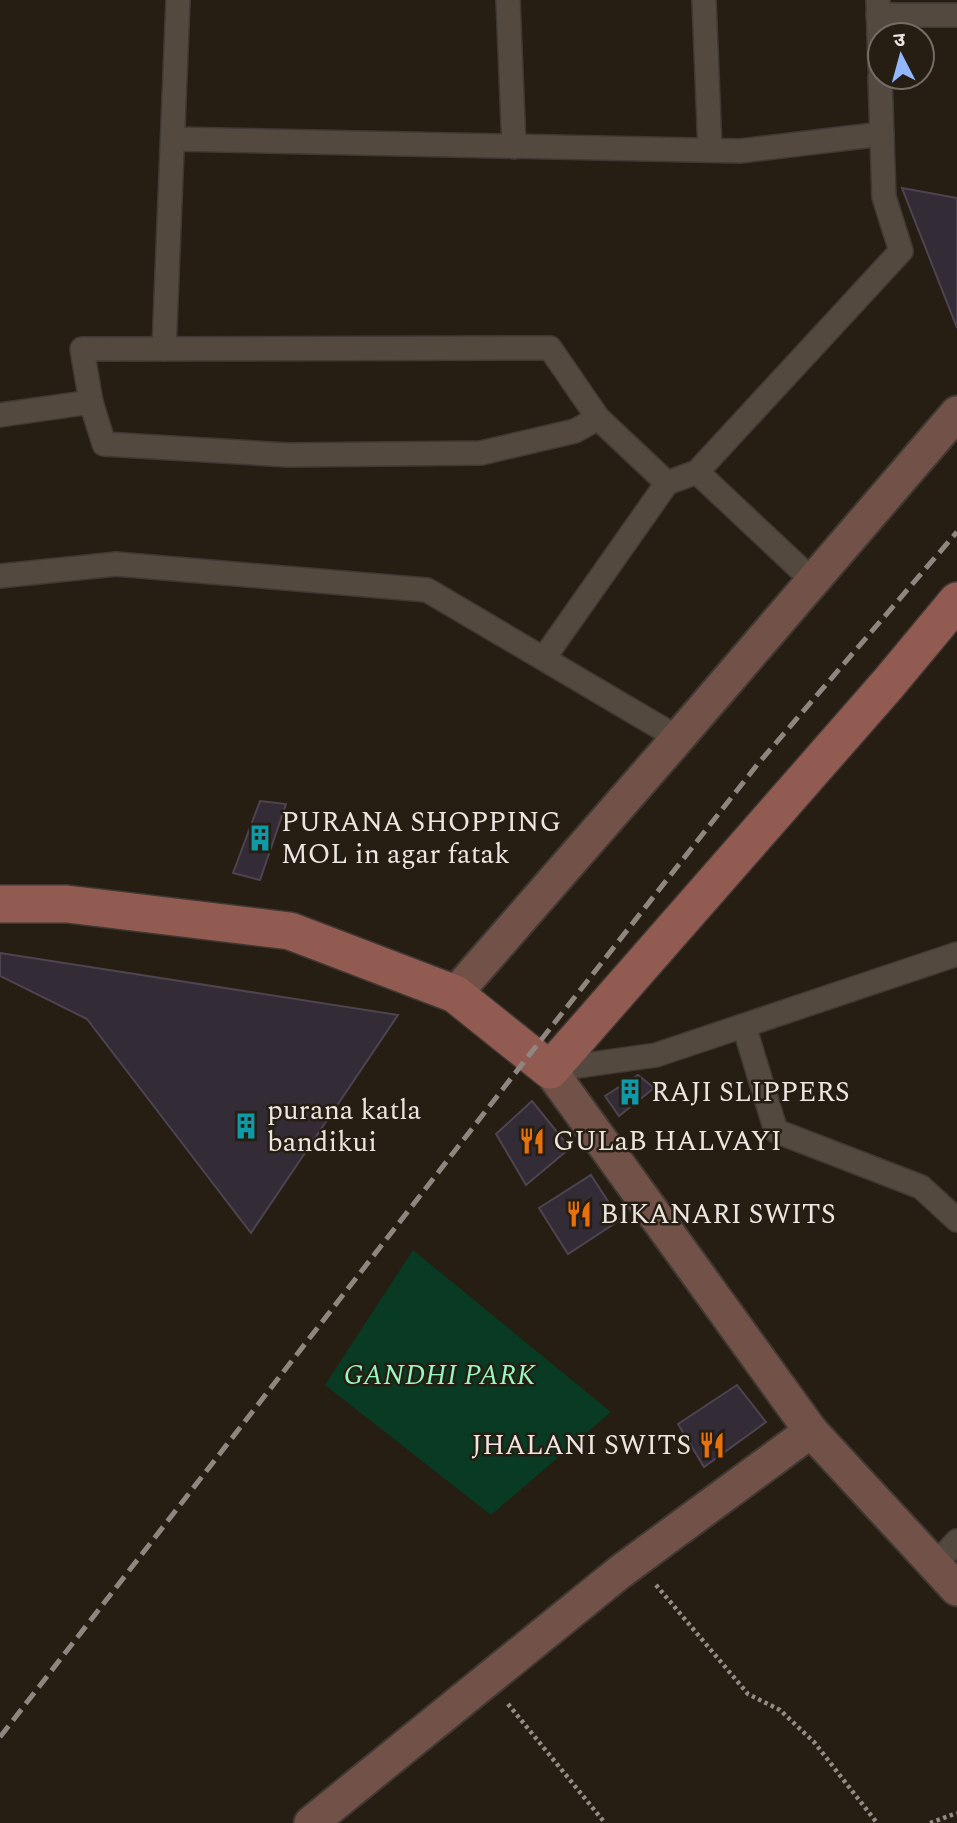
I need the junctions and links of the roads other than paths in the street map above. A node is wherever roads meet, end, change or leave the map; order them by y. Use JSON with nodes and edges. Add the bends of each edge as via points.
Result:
{"nodes":[{"id":1,"x":178,"y":0,"type":"edge"},
{"id":2,"x":508,"y":0,"type":"edge"},
{"id":3,"x":704,"y":0,"type":"edge"},
{"id":4,"x":878,"y":8,"type":"edge"},
{"id":5,"x":957,"y":15,"type":"edge"},
{"id":6,"x":880,"y":91,"type":"edge"},
{"id":7,"x":882,"y":134,"type":"junction"},
{"id":8,"x":173,"y":139,"type":"junction"},
{"id":9,"x":514,"y":146,"type":"junction"},
{"id":10,"x":710,"y":150,"type":"junction"},
{"id":11,"x":164,"y":349,"type":"junction"},
{"id":12,"x":91,"y":402,"type":"junction"},
{"id":13,"x":957,"y":413,"type":"edge"},
{"id":14,"x":0,"y":415,"type":"edge"},
{"id":15,"x":598,"y":418,"type":"junction"},
{"id":16,"x":697,"y":472,"type":"junction"},
{"id":17,"x":667,"y":483,"type":"junction"},
{"id":18,"x":0,"y":576,"type":"edge"},
{"id":19,"x":813,"y":581,"type":"junction"},
{"id":20,"x":956,"y":605,"type":"edge"},
{"id":21,"x":544,"y":659,"type":"junction"},
{"id":22,"x":678,"y":738,"type":"junction"},
{"id":23,"x":0,"y":904,"type":"edge"},
{"id":24,"x":957,"y":954,"type":"edge"},
{"id":25,"x":455,"y":994,"type":"junction"},
{"id":26,"x":744,"y":1026,"type":"junction"},
{"id":27,"x":550,"y":1070,"type":"junction"},
{"id":28,"x":957,"y":1220,"type":"edge"},
{"id":29,"x":811,"y":1431,"type":"junction"},
{"id":30,"x":950,"y":1565,"type":"edge"},
{"id":31,"x":312,"y":1823,"type":"edge"}],
"edges":[{"from":1,"to":8,"type":"street"},
{"from":2,"to":9,"type":"street"},
{"from":3,"to":10,"type":"street"},
{"from":4,"to":5,"type":"street"},
{"from":6,"to":7,"type":"street"},
{"from":7,"to":10,"type":"street","via":[[740,151]]},
{"from":7,"to":16,"type":"street","via":[[884,197],[901,251]]},
{"from":8,"to":9,"type":"street"},
{"from":8,"to":11,"type":"street"},
{"from":9,"to":10,"type":"street"},
{"from":11,"to":12,"type":"street","via":[[82,349]]},
{"from":11,"to":15,"type":"street","via":[[550,348]]},
{"from":12,"to":14,"type":"street"},
{"from":12,"to":15,"type":"street","via":[[104,444],[288,455],[481,453],[575,431]]},
{"from":13,"to":19,"type":"street"},
{"from":15,"to":17,"type":"street"},
{"from":16,"to":17,"type":"street"},
{"from":16,"to":19,"type":"street"},
{"from":17,"to":21,"type":"street"},
{"from":18,"to":21,"type":"street","via":[[116,564],[427,590]]},
{"from":19,"to":22,"type":"street"},
{"from":20,"to":27,"type":"main road"},
{"from":21,"to":22,"type":"street"},
{"from":22,"to":25,"type":"street"},
{"from":23,"to":25,"type":"main road","via":[[67,904],[290,931]]},
{"from":24,"to":26,"type":"street"},
{"from":25,"to":27,"type":"main road"},
{"from":26,"to":27,"type":"street","via":[[656,1055]]},
{"from":26,"to":28,"type":"street","via":[[776,1130],[921,1187]]},
{"from":27,"to":29,"type":"street"},
{"from":29,"to":30,"type":"street"},
{"from":29,"to":31,"type":"street","via":[[636,1561]]}]}
